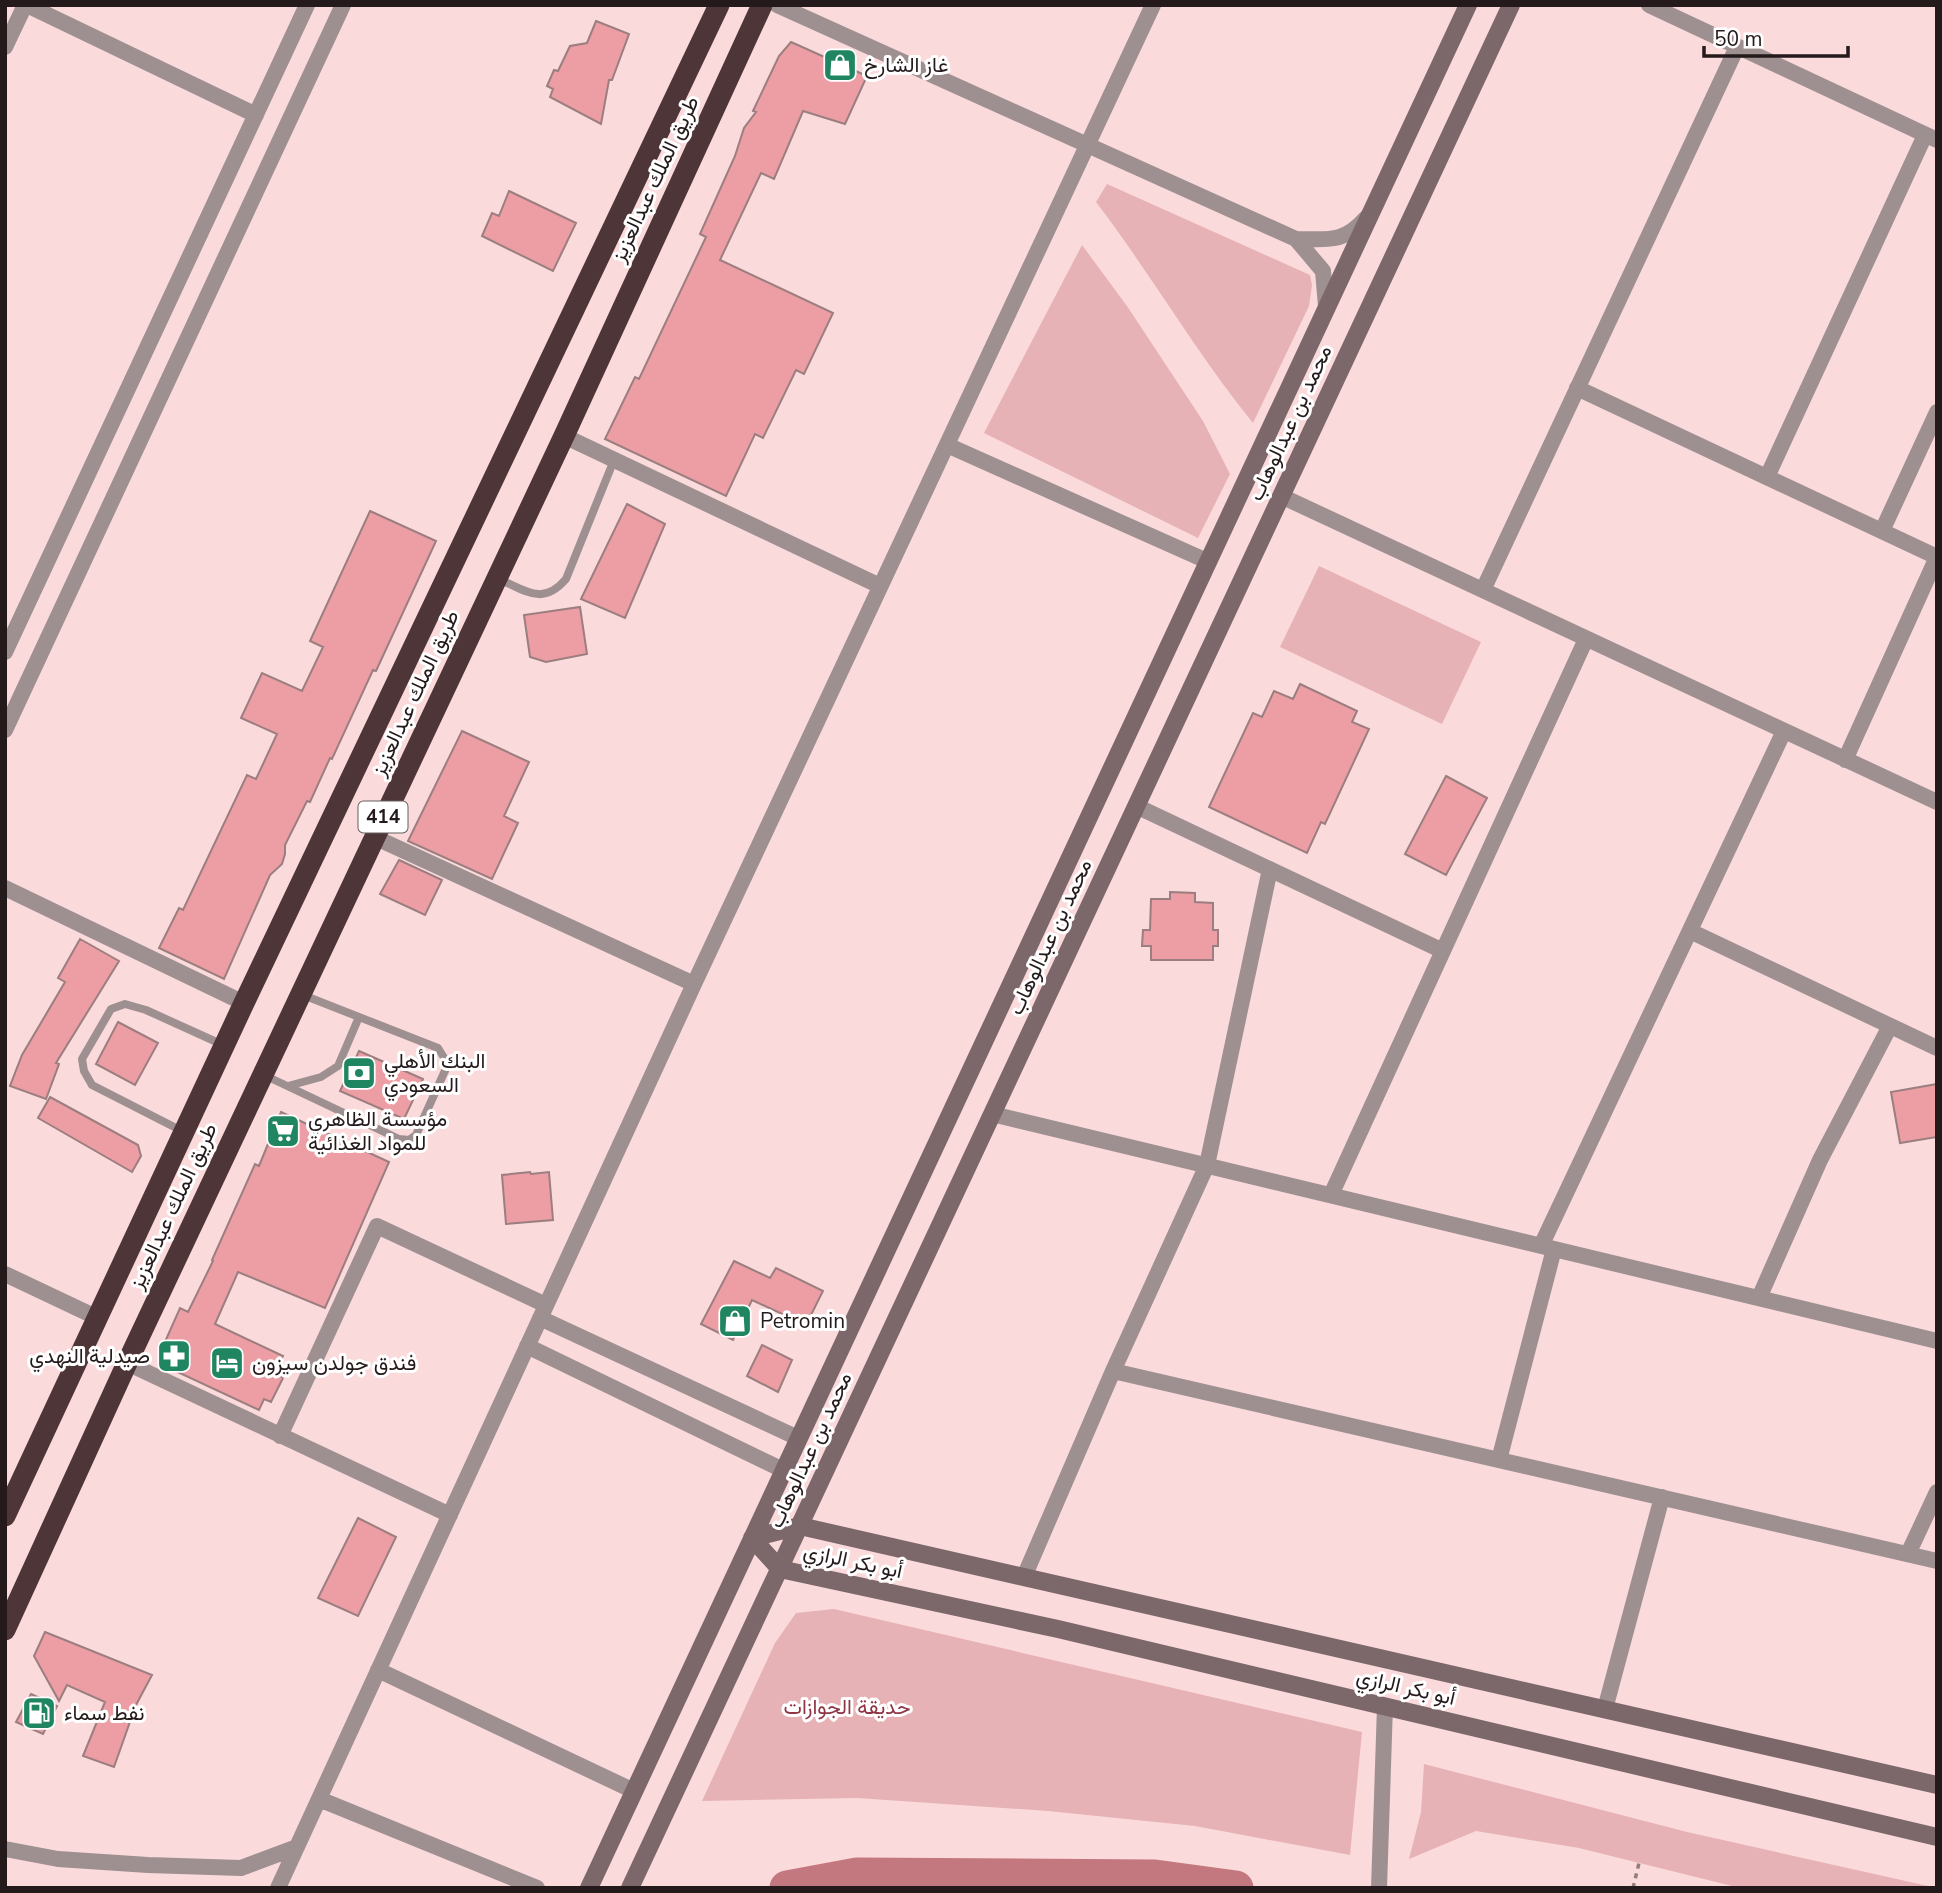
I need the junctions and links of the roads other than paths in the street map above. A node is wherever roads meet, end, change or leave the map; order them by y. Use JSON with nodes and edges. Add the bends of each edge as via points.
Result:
{"nodes":[{"id":1,"x":26,"y":5,"type":"edge"},
{"id":2,"x":307,"y":5,"type":"edge"},
{"id":3,"x":343,"y":5,"type":"edge"},
{"id":4,"x":719,"y":5,"type":"edge"},
{"id":5,"x":762,"y":5,"type":"edge"},
{"id":6,"x":777,"y":5,"type":"edge"},
{"id":7,"x":1153,"y":5,"type":"edge"},
{"id":8,"x":1468,"y":5,"type":"edge"},
{"id":9,"x":1511,"y":5,"type":"edge"},
{"id":10,"x":1648,"y":5,"type":"edge"},
{"id":11,"x":5,"y":47,"type":"edge"},
{"id":12,"x":1737,"y":47,"type":"junction"},
{"id":13,"x":256,"y":115,"type":"junction"},
{"id":14,"x":1931,"y":138,"type":"edge"},
{"id":15,"x":1087,"y":145,"type":"junction"},
{"id":16,"x":1368,"y":217,"type":"junction"},
{"id":17,"x":1296,"y":239,"type":"junction"},
{"id":18,"x":1326,"y":306,"type":"junction"},
{"id":19,"x":1577,"y":388,"type":"junction"},
{"id":20,"x":1937,"y":412,"type":"edge"},
{"id":21,"x":564,"y":436,"type":"junction"},
{"id":22,"x":947,"y":445,"type":"junction"},
{"id":23,"x":614,"y":460,"type":"junction"},
{"id":24,"x":1767,"y":477,"type":"junction"},
{"id":25,"x":1281,"y":496,"type":"junction"},
{"id":26,"x":1882,"y":531,"type":"junction"},
{"id":27,"x":1937,"y":557,"type":"edge"},
{"id":28,"x":1207,"y":561,"type":"junction"},
{"id":29,"x":497,"y":578,"type":"junction"},
{"id":30,"x":880,"y":586,"type":"junction"},
{"id":31,"x":1483,"y":590,"type":"junction"},
{"id":32,"x":1586,"y":639,"type":"junction"},
{"id":33,"x":5,"y":652,"type":"edge"},
{"id":34,"x":5,"y":730,"type":"edge"},
{"id":35,"x":1784,"y":731,"type":"junction"},
{"id":36,"x":1845,"y":760,"type":"junction"},
{"id":37,"x":1937,"y":802,"type":"edge"},
{"id":38,"x":1136,"y":806,"type":"junction"},
{"id":39,"x":374,"y":837,"type":"junction"},
{"id":40,"x":1270,"y":869,"type":"junction"},
{"id":41,"x":5,"y":888,"type":"edge"},
{"id":42,"x":1690,"y":931,"type":"junction"},
{"id":43,"x":1443,"y":951,"type":"junction"},
{"id":44,"x":694,"y":984,"type":"junction"},
{"id":45,"x":300,"y":994,"type":"junction"},
{"id":46,"x":244,"y":1003,"type":"junction"},
{"id":47,"x":359,"y":1017,"type":"junction"},
{"id":48,"x":1890,"y":1026,"type":"junction"},
{"id":49,"x":224,"y":1045,"type":"junction"},
{"id":50,"x":1937,"y":1048,"type":"edge"},
{"id":51,"x":263,"y":1074,"type":"junction"},
{"id":52,"x":288,"y":1086,"type":"junction"},
{"id":53,"x":992,"y":1114,"type":"junction"},
{"id":54,"x":184,"y":1132,"type":"junction"},
{"id":55,"x":1207,"y":1165,"type":"junction"},
{"id":56,"x":1331,"y":1195,"type":"junction"},
{"id":57,"x":1548,"y":1247,"type":"junction"},
{"id":58,"x":5,"y":1274,"type":"edge"},
{"id":59,"x":1759,"y":1298,"type":"junction"},
{"id":60,"x":543,"y":1312,"type":"junction"},
{"id":61,"x":98,"y":1318,"type":"junction"},
{"id":62,"x":1937,"y":1341,"type":"edge"},
{"id":63,"x":527,"y":1346,"type":"junction"},
{"id":64,"x":127,"y":1363,"type":"junction"},
{"id":65,"x":1113,"y":1371,"type":"junction"},
{"id":66,"x":280,"y":1436,"type":"junction"},
{"id":67,"x":799,"y":1438,"type":"junction"},
{"id":68,"x":1499,"y":1460,"type":"junction"},
{"id":69,"x":783,"y":1470,"type":"junction"},
{"id":70,"x":1937,"y":1492,"type":"edge"},
{"id":71,"x":1662,"y":1497,"type":"junction"},
{"id":72,"x":450,"y":1515,"type":"junction"},
{"id":73,"x":5,"y":1516,"type":"edge"},
{"id":74,"x":800,"y":1526,"type":"junction"},
{"id":75,"x":752,"y":1538,"type":"junction"},
{"id":76,"x":1908,"y":1554,"type":"junction"},
{"id":77,"x":1937,"y":1561,"type":"edge"},
{"id":78,"x":780,"y":1569,"type":"junction"},
{"id":79,"x":1024,"y":1577,"type":"junction"},
{"id":80,"x":5,"y":1630,"type":"edge"},
{"id":81,"x":378,"y":1670,"type":"junction"},
{"id":82,"x":1385,"y":1706,"type":"junction"},
{"id":83,"x":1605,"y":1709,"type":"junction"},
{"id":84,"x":1937,"y":1785,"type":"edge"},
{"id":85,"x":634,"y":1791,"type":"junction"},
{"id":86,"x":319,"y":1799,"type":"junction"},
{"id":87,"x":1937,"y":1837,"type":"edge"},
{"id":88,"x":297,"y":1847,"type":"junction"},
{"id":89,"x":5,"y":1849,"type":"edge"},
{"id":90,"x":278,"y":1888,"type":"edge"},
{"id":91,"x":537,"y":1888,"type":"edge"},
{"id":92,"x":589,"y":1888,"type":"edge"},
{"id":93,"x":630,"y":1888,"type":"edge"},
{"id":94,"x":1379,"y":1888,"type":"edge"}],
"edges":[{"from":1,"to":11,"type":"street"},
{"from":1,"to":13,"type":"street"},
{"from":2,"to":13,"type":"street"},
{"from":3,"to":34,"type":"street"},
{"from":4,"to":46,"type":"highway","name":"طريق الملك عبدالعزيز","number":"414"},
{"from":5,"to":21,"type":"highway","name":"طريق الملك عبدالعزيز","number":"414"},
{"from":6,"to":15,"type":"street"},
{"from":7,"to":15,"type":"street"},
{"from":8,"to":16,"type":"street","name":"محمد بن عبدالوهاب"},
{"from":9,"to":25,"type":"street","name":"محمد بن عبدالوهاب"},
{"from":10,"to":12,"type":"street"},
{"from":12,"to":14,"type":"street"},
{"from":12,"to":19,"type":"street"},
{"from":13,"to":33,"type":"street"},
{"from":14,"to":24,"type":"street"},
{"from":15,"to":17,"type":"street"},
{"from":15,"to":22,"type":"street"},
{"from":16,"to":17,"type":"street","via":[[1353,233],[1340,237]]},
{"from":16,"to":18,"type":"street","name":"محمد بن عبدالوهاب"},
{"from":17,"to":18,"type":"street","via":[[1322,271]]},
{"from":18,"to":28,"type":"street","name":"محمد بن عبدالوهاب"},
{"from":19,"to":24,"type":"street"},
{"from":19,"to":31,"type":"street"},
{"from":20,"to":26,"type":"street"},
{"from":21,"to":23,"type":"street"},
{"from":21,"to":29,"type":"highway","name":"طريق الملك عبدالعزيز","number":"414"},
{"from":22,"to":28,"type":"street"},
{"from":22,"to":30,"type":"street"},
{"from":23,"to":29,"type":"lane","via":[[566,579],[557,590],[532,594]]},
{"from":23,"to":30,"type":"street"},
{"from":24,"to":26,"type":"street"},
{"from":25,"to":31,"type":"street"},
{"from":25,"to":38,"type":"street","name":"محمد بن عبدالوهاب"},
{"from":26,"to":27,"type":"street"},
{"from":27,"to":36,"type":"street"},
{"from":28,"to":67,"type":"street","name":"محمد بن عبدالوهاب"},
{"from":29,"to":39,"type":"highway","name":"طريق الملك عبدالعزيز","number":"414"},
{"from":30,"to":44,"type":"street"},
{"from":31,"to":32,"type":"street"},
{"from":32,"to":35,"type":"street"},
{"from":32,"to":43,"type":"street"},
{"from":35,"to":36,"type":"street"},
{"from":35,"to":42,"type":"street"},
{"from":36,"to":37,"type":"street"},
{"from":38,"to":40,"type":"street"},
{"from":38,"to":53,"type":"street","name":"محمد بن عبدالوهاب"},
{"from":39,"to":44,"type":"street"},
{"from":39,"to":45,"type":"highway","name":"طريق الملك عبدالعزيز","number":"414"},
{"from":40,"to":43,"type":"street"},
{"from":40,"to":55,"type":"street"},
{"from":41,"to":46,"type":"street"},
{"from":42,"to":48,"type":"street"},
{"from":42,"to":57,"type":"street"},
{"from":43,"to":56,"type":"street"},
{"from":44,"to":60,"type":"street"},
{"from":45,"to":47,"type":"lane"},
{"from":45,"to":51,"type":"highway","name":"طريق الملك عبدالعزيز","number":"414"},
{"from":46,"to":49,"type":"highway","name":"طريق الملك عبدالعزيز","number":"414"},
{"from":47,"to":52,"type":"lane","via":[[338,1066],[321,1077]]},
{"from":47,"to":52,"type":"lane","via":[[438,1048],[444,1055],[448,1064],[416,1135],[399,1139]]},
{"from":48,"to":50,"type":"street"},
{"from":48,"to":59,"type":"street","via":[[1820,1160]]},
{"from":49,"to":54,"type":"highway","name":"طريق الملك عبدالعزيز","number":"414"},
{"from":49,"to":54,"type":"lane","via":[[125,1004],[111,1009],[82,1059],[92,1085]]},
{"from":51,"to":52,"type":"lane"},
{"from":51,"to":64,"type":"highway","name":"طريق الملك عبدالعزيز","number":"414"},
{"from":53,"to":55,"type":"street"},
{"from":53,"to":74,"type":"street","name":"محمد بن عبدالوهاب"},
{"from":54,"to":61,"type":"highway","name":"طريق الملك عبدالعزيز","number":"414"},
{"from":55,"to":56,"type":"street"},
{"from":55,"to":65,"type":"street"},
{"from":56,"to":57,"type":"street"},
{"from":57,"to":59,"type":"street"},
{"from":57,"to":68,"type":"street"},
{"from":58,"to":61,"type":"street"},
{"from":59,"to":62,"type":"street"},
{"from":60,"to":63,"type":"street"},
{"from":60,"to":66,"type":"street","via":[[377,1226]]},
{"from":60,"to":67,"type":"street"},
{"from":61,"to":73,"type":"highway","name":"طريق الملك عبدالعزيز","number":"414"},
{"from":63,"to":69,"type":"street"},
{"from":63,"to":72,"type":"street"},
{"from":64,"to":66,"type":"street"},
{"from":64,"to":80,"type":"highway","name":"طريق الملك عبدالعزيز","number":"414"},
{"from":65,"to":68,"type":"street"},
{"from":65,"to":79,"type":"street"},
{"from":66,"to":72,"type":"street"},
{"from":67,"to":69,"type":"street","name":"محمد بن عبدالوهاب"},
{"from":68,"to":71,"type":"street"},
{"from":69,"to":75,"type":"street","name":"محمد بن عبدالوهاب"},
{"from":70,"to":76,"type":"street"},
{"from":71,"to":76,"type":"street"},
{"from":71,"to":83,"type":"street"},
{"from":72,"to":81,"type":"street"},
{"from":74,"to":75,"type":"street","name":"أبو بكر الرازي"},
{"from":74,"to":78,"type":"street","name":"محمد بن عبدالوهاب"},
{"from":74,"to":79,"type":"street","name":"أبو بكر الرازي"},
{"from":75,"to":78,"type":"street","name":"أبو بكر الرازي"},
{"from":75,"to":85,"type":"street","name":"محمد بن عبدالوهاب"},
{"from":76,"to":77,"type":"street"},
{"from":78,"to":82,"type":"street","name":"أبو بكر الرازي"},
{"from":78,"to":93,"type":"street","name":"محمد بن عبدالوهاب"},
{"from":79,"to":83,"type":"street","name":"أبو بكر الرازي"},
{"from":81,"to":85,"type":"street"},
{"from":81,"to":86,"type":"street"},
{"from":82,"to":87,"type":"street","name":"أبو بكر الرازي"},
{"from":82,"to":94,"type":"street"},
{"from":83,"to":84,"type":"street","name":"أبو بكر الرازي"},
{"from":85,"to":92,"type":"street","name":"محمد بن عبدالوهاب"},
{"from":86,"to":88,"type":"street"},
{"from":86,"to":91,"type":"street"},
{"from":88,"to":89,"type":"street","via":[[241,1867],[148,1866],[58,1859]]},
{"from":88,"to":90,"type":"street"}]}
